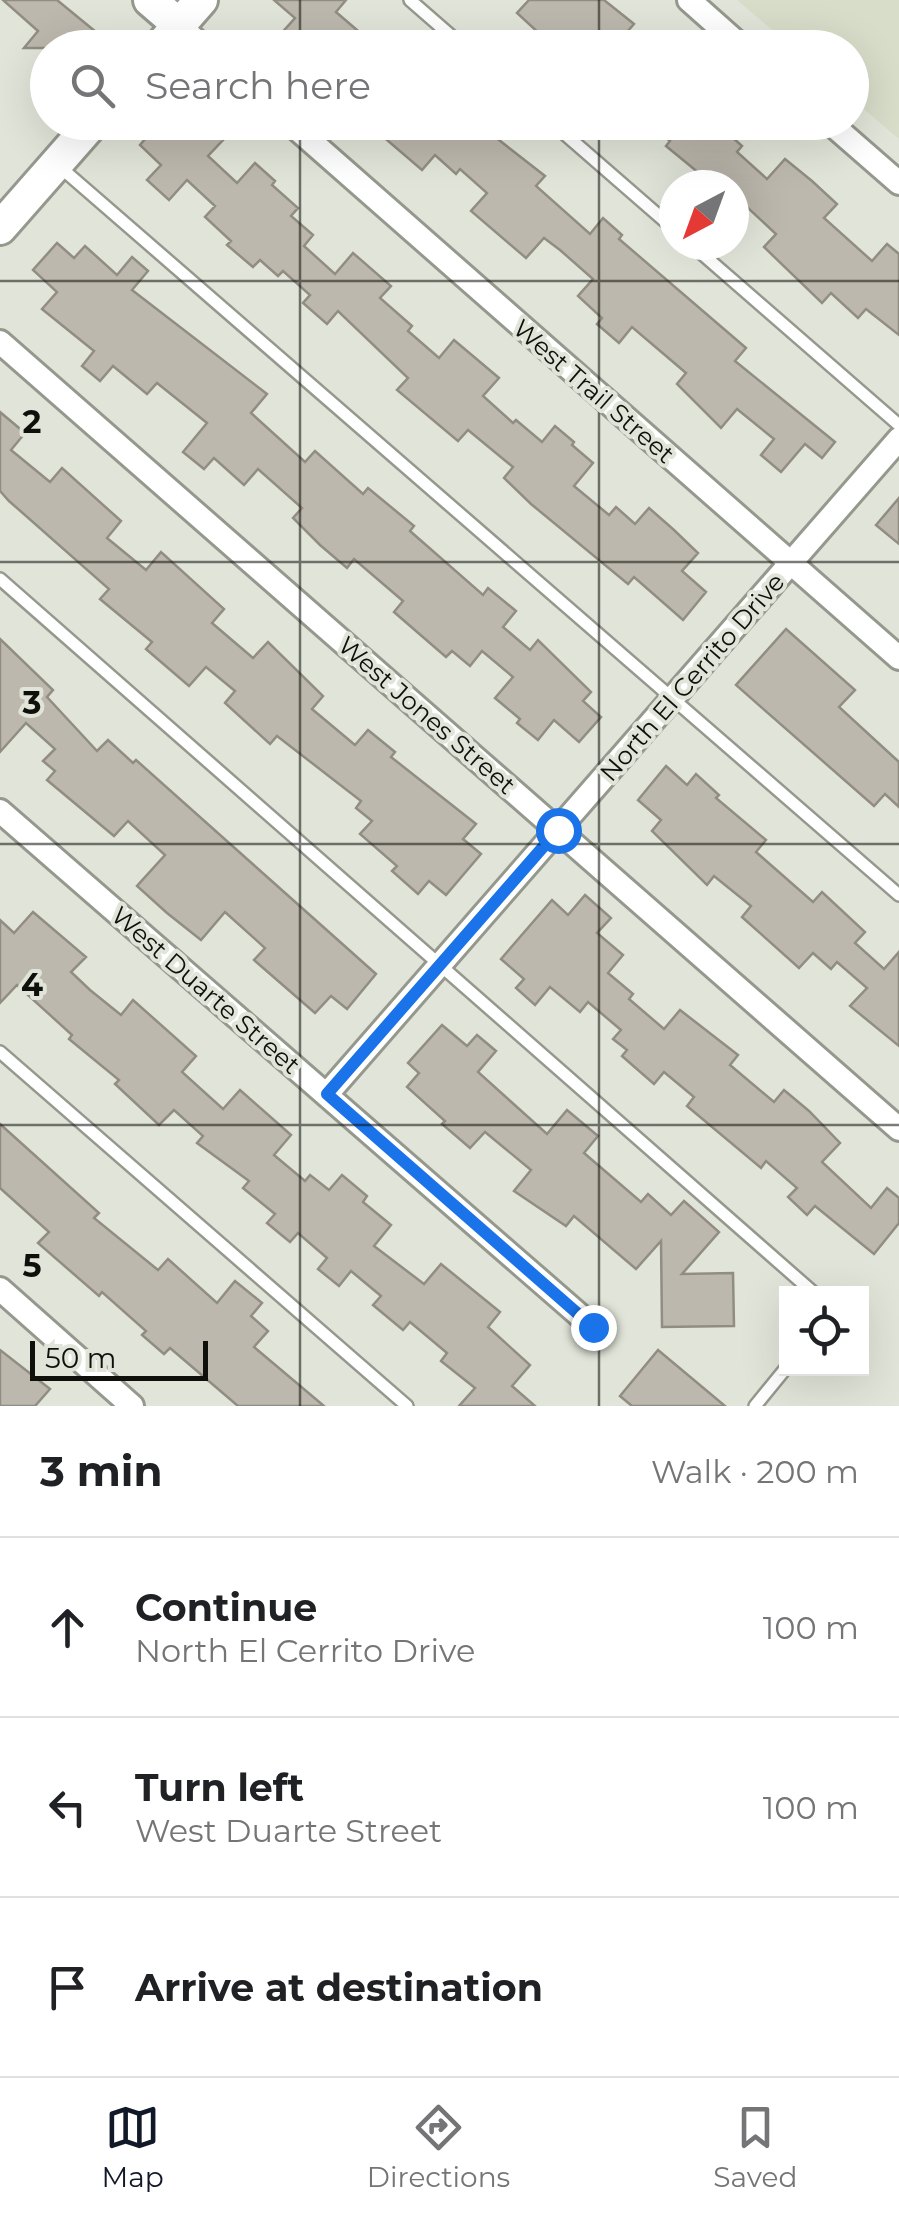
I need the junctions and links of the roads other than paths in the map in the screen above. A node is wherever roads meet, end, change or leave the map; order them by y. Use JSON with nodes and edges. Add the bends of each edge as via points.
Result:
{"nodes":[{"id":1,"x":150,"y":0,"type":"edge"},
{"id":2,"x":201,"y":0,"type":"edge"},
{"id":3,"x":410,"y":0,"type":"edge"},
{"id":4,"x":689,"y":0,"type":"edge"},
{"id":5,"x":166,"y":30,"type":"edge"},
{"id":6,"x":174,"y":30,"type":"edge"},
{"id":7,"x":444,"y":30,"type":"edge"},
{"id":8,"x":723,"y":30,"type":"edge"},
{"id":9,"x":78,"y":140,"type":"edge"},
{"id":10,"x":309,"y":140,"type":"edge"},
{"id":11,"x":572,"y":140,"type":"edge"},
{"id":12,"x":850,"y":140,"type":"edge"},
{"id":13,"x":57,"y":164,"type":"junction"},
{"id":14,"x":899,"y":183,"type":"edge"},
{"id":15,"x":659,"y":216,"type":"edge"},
{"id":16,"x":0,"y":228,"type":"edge"},
{"id":17,"x":709,"y":260,"type":"edge"},
{"id":18,"x":0,"y":342,"type":"edge"},
{"id":19,"x":899,"y":425,"type":"edge"},
{"id":20,"x":899,"y":439,"type":"edge"},
{"id":21,"x":790,"y":564,"type":"junction"},
{"id":22,"x":0,"y":579,"type":"edge"},
{"id":23,"x":899,"y":658,"type":"edge"},
{"id":24,"x":673,"y":699,"type":"junction"},
{"id":25,"x":0,"y":811,"type":"edge"},
{"id":26,"x":558,"y":830,"type":"junction"},
{"id":27,"x":899,"y":895,"type":"edge"},
{"id":28,"x":441,"y":964,"type":"junction"},
{"id":29,"x":0,"y":1052,"type":"edge"},
{"id":30,"x":327,"y":1094,"type":"junction"},
{"id":31,"x":899,"y":1130,"type":"edge"},
{"id":32,"x":806,"y":1286,"type":"edge"},
{"id":33,"x":0,"y":1289,"type":"edge"},
{"id":34,"x":593,"y":1327,"type":"dead end"},
{"id":35,"x":779,"y":1376,"type":"edge"},
{"id":36,"x":132,"y":1406,"type":"edge"},
{"id":37,"x":407,"y":1406,"type":"edge"},
{"id":38,"x":754,"y":1406,"type":"edge"}],
"edges":[{"from":1,"to":5,"type":"main road"},
{"from":2,"to":6,"type":"main road"},
{"from":3,"to":7,"type":"lane"},
{"from":4,"to":8,"type":"street"},
{"from":9,"to":13,"type":"main road"},
{"from":10,"to":21,"type":"street","name":"West Trail Street"},
{"from":11,"to":15,"type":"lane"},
{"from":12,"to":14,"type":"street"},
{"from":13,"to":16,"type":"main road"},
{"from":13,"to":24,"type":"lane"},
{"from":17,"to":19,"type":"lane"},
{"from":18,"to":26,"type":"street","name":"West Jones Street"},
{"from":20,"to":21,"type":"street","name":"North El Cerrito Drive"},
{"from":21,"to":23,"type":"street","name":"West Trail Street"},
{"from":21,"to":24,"type":"street","name":"North El Cerrito Drive"},
{"from":22,"to":28,"type":"lane"},
{"from":24,"to":26,"type":"street","name":"North El Cerrito Drive"},
{"from":24,"to":27,"type":"lane"},
{"from":25,"to":30,"type":"street","name":"West Duarte Street"},
{"from":26,"to":28,"type":"street","name":"North El Cerrito Drive"},
{"from":26,"to":31,"type":"street","name":"West Jones Street"},
{"from":28,"to":30,"type":"street","name":"North El Cerrito Drive"},
{"from":28,"to":32,"type":"lane"},
{"from":29,"to":37,"type":"lane"},
{"from":30,"to":34,"type":"street","name":"West Duarte Street"},
{"from":33,"to":36,"type":"street"},
{"from":35,"to":38,"type":"lane"}]}
